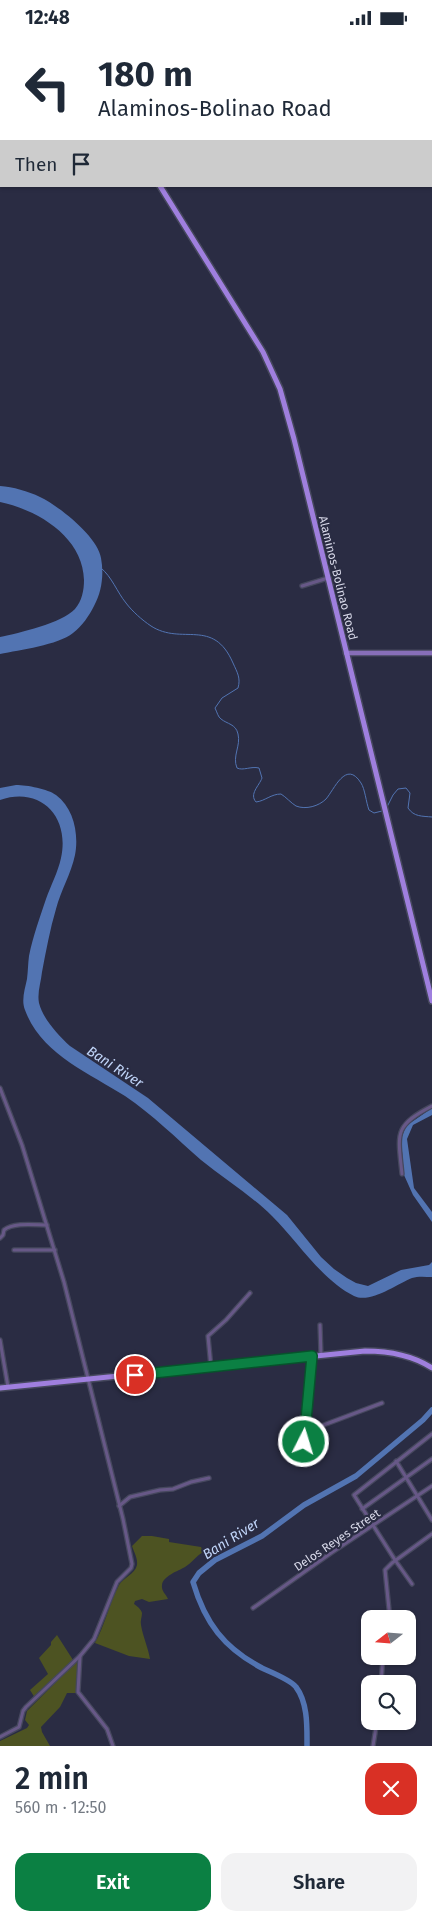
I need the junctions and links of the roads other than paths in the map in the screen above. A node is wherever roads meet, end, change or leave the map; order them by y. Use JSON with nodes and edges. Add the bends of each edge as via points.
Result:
{"nodes":[{"id":1,"x":161,"y":187,"type":"edge"},
{"id":2,"x":328,"y":578,"type":"junction"},
{"id":3,"x":302,"y":586,"type":"dead end"},
{"id":4,"x":346,"y":653,"type":"junction"},
{"id":5,"x":432,"y":653,"type":"edge"},
{"id":6,"x":432,"y":1001,"type":"edge"},
{"id":7,"x":0,"y":1088,"type":"edge"},
{"id":8,"x":432,"y":1105,"type":"edge"},
{"id":9,"x":402,"y":1174,"type":"dead end"},
{"id":10,"x":47,"y":1225,"type":"junction"},
{"id":11,"x":0,"y":1238,"type":"edge"},
{"id":12,"x":14,"y":1250,"type":"dead end"},
{"id":13,"x":55,"y":1251,"type":"junction"},
{"id":14,"x":250,"y":1293,"type":"dead end"},
{"id":15,"x":320,"y":1325,"type":"dead end"},
{"id":16,"x":0,"y":1339,"type":"edge"},
{"id":17,"x":321,"y":1355,"type":"junction"},
{"id":18,"x":312,"y":1356,"type":"junction"},
{"id":19,"x":211,"y":1367,"type":"junction"},
{"id":20,"x":432,"y":1368,"type":"edge"},
{"id":21,"x":88,"y":1380,"type":"junction"},
{"id":22,"x":8,"y":1387,"type":"junction"},
{"id":23,"x":0,"y":1388,"type":"edge"},
{"id":24,"x":382,"y":1403,"type":"dead end"},
{"id":25,"x":306,"y":1424,"type":"junction"},
{"id":26,"x":432,"y":1434,"type":"edge"},
{"id":27,"x":304,"y":1442,"type":"dead end"},
{"id":28,"x":432,"y":1459,"type":"edge"},
{"id":29,"x":396,"y":1461,"type":"junction"},
{"id":30,"x":406,"y":1477,"type":"junction"},
{"id":31,"x":208,"y":1478,"type":"dead end"},
{"id":32,"x":432,"y":1486,"type":"edge"},
{"id":33,"x":418,"y":1496,"type":"junction"},
{"id":34,"x":119,"y":1507,"type":"junction"},
{"id":35,"x":432,"y":1508,"type":"edge"},
{"id":36,"x":362,"y":1509,"type":"junction"},
{"id":37,"x":427,"y":1511,"type":"junction"},
{"id":38,"x":432,"y":1519,"type":"edge"},
{"id":39,"x":373,"y":1526,"type":"junction"},
{"id":40,"x":432,"y":1535,"type":"edge"},
{"id":41,"x":395,"y":1560,"type":"junction"},
{"id":42,"x":412,"y":1584,"type":"dead end"},
{"id":43,"x":253,"y":1608,"type":"dead end"},
{"id":44,"x":389,"y":1610,"type":"edge"},
{"id":45,"x":80,"y":1656,"type":"junction"},
{"id":46,"x":376,"y":1730,"type":"edge"},
{"id":47,"x":0,"y":1737,"type":"edge"},
{"id":48,"x":113,"y":1746,"type":"edge"},
{"id":49,"x":373,"y":1746,"type":"edge"}],
"edges":[{"from":1,"to":2,"type":"main road","name":"Alaminos-Bolinao Road","via":[[272,368]]},
{"from":2,"to":3,"type":"street"},
{"from":2,"to":4,"type":"main road","name":"Alaminos-Bolinao Road"},
{"from":4,"to":5,"type":"main road"},
{"from":4,"to":6,"type":"main road","name":"Alaminos-Bolinao Road"},
{"from":7,"to":10,"type":"street"},
{"from":8,"to":9,"type":"street","via":[[413,1117],[399,1133]]},
{"from":10,"to":11,"type":"street","via":[[9,1227]]},
{"from":10,"to":13,"type":"street"},
{"from":12,"to":13,"type":"street"},
{"from":13,"to":21,"type":"street"},
{"from":14,"to":19,"type":"street","via":[[208,1336]]},
{"from":15,"to":17,"type":"street"},
{"from":16,"to":22,"type":"street"},
{"from":17,"to":18,"type":"main road"},
{"from":17,"to":20,"type":"main road","via":[[382,1351],[410,1357]]},
{"from":18,"to":19,"type":"main road"},
{"from":18,"to":25,"type":"street"},
{"from":19,"to":21,"type":"main road"},
{"from":21,"to":22,"type":"main road"},
{"from":21,"to":34,"type":"street"},
{"from":22,"to":23,"type":"main road"},
{"from":24,"to":25,"type":"street","via":[[321,1426],[312,1422]]},
{"from":25,"to":27,"type":"street"},
{"from":26,"to":29,"type":"street"},
{"from":28,"to":30,"type":"street"},
{"from":29,"to":30,"type":"street"},
{"from":29,"to":36,"type":"street","via":[[354,1494]]},
{"from":30,"to":33,"type":"street"},
{"from":30,"to":36,"type":"street"},
{"from":31,"to":34,"type":"street","via":[[130,1497]]},
{"from":32,"to":33,"type":"street","name":"Delos Reyes Street"},
{"from":33,"to":37,"type":"street"},
{"from":33,"to":39,"type":"street","name":"Delos Reyes Street"},
{"from":34,"to":45,"type":"street","via":[[131,1568],[117,1583],[94,1639]]},
{"from":35,"to":37,"type":"street"},
{"from":36,"to":39,"type":"street"},
{"from":37,"to":38,"type":"street"},
{"from":39,"to":41,"type":"street"},
{"from":39,"to":43,"type":"street","name":"Delos Reyes Street"},
{"from":40,"to":41,"type":"street"},
{"from":41,"to":42,"type":"street"},
{"from":41,"to":44,"type":"street","via":[[385,1573]]},
{"from":45,"to":47,"type":"street","via":[[26,1707],[19,1727]]},
{"from":45,"to":48,"type":"street","via":[[78,1692],[107,1729]]},
{"from":46,"to":49,"type":"street"}]}
